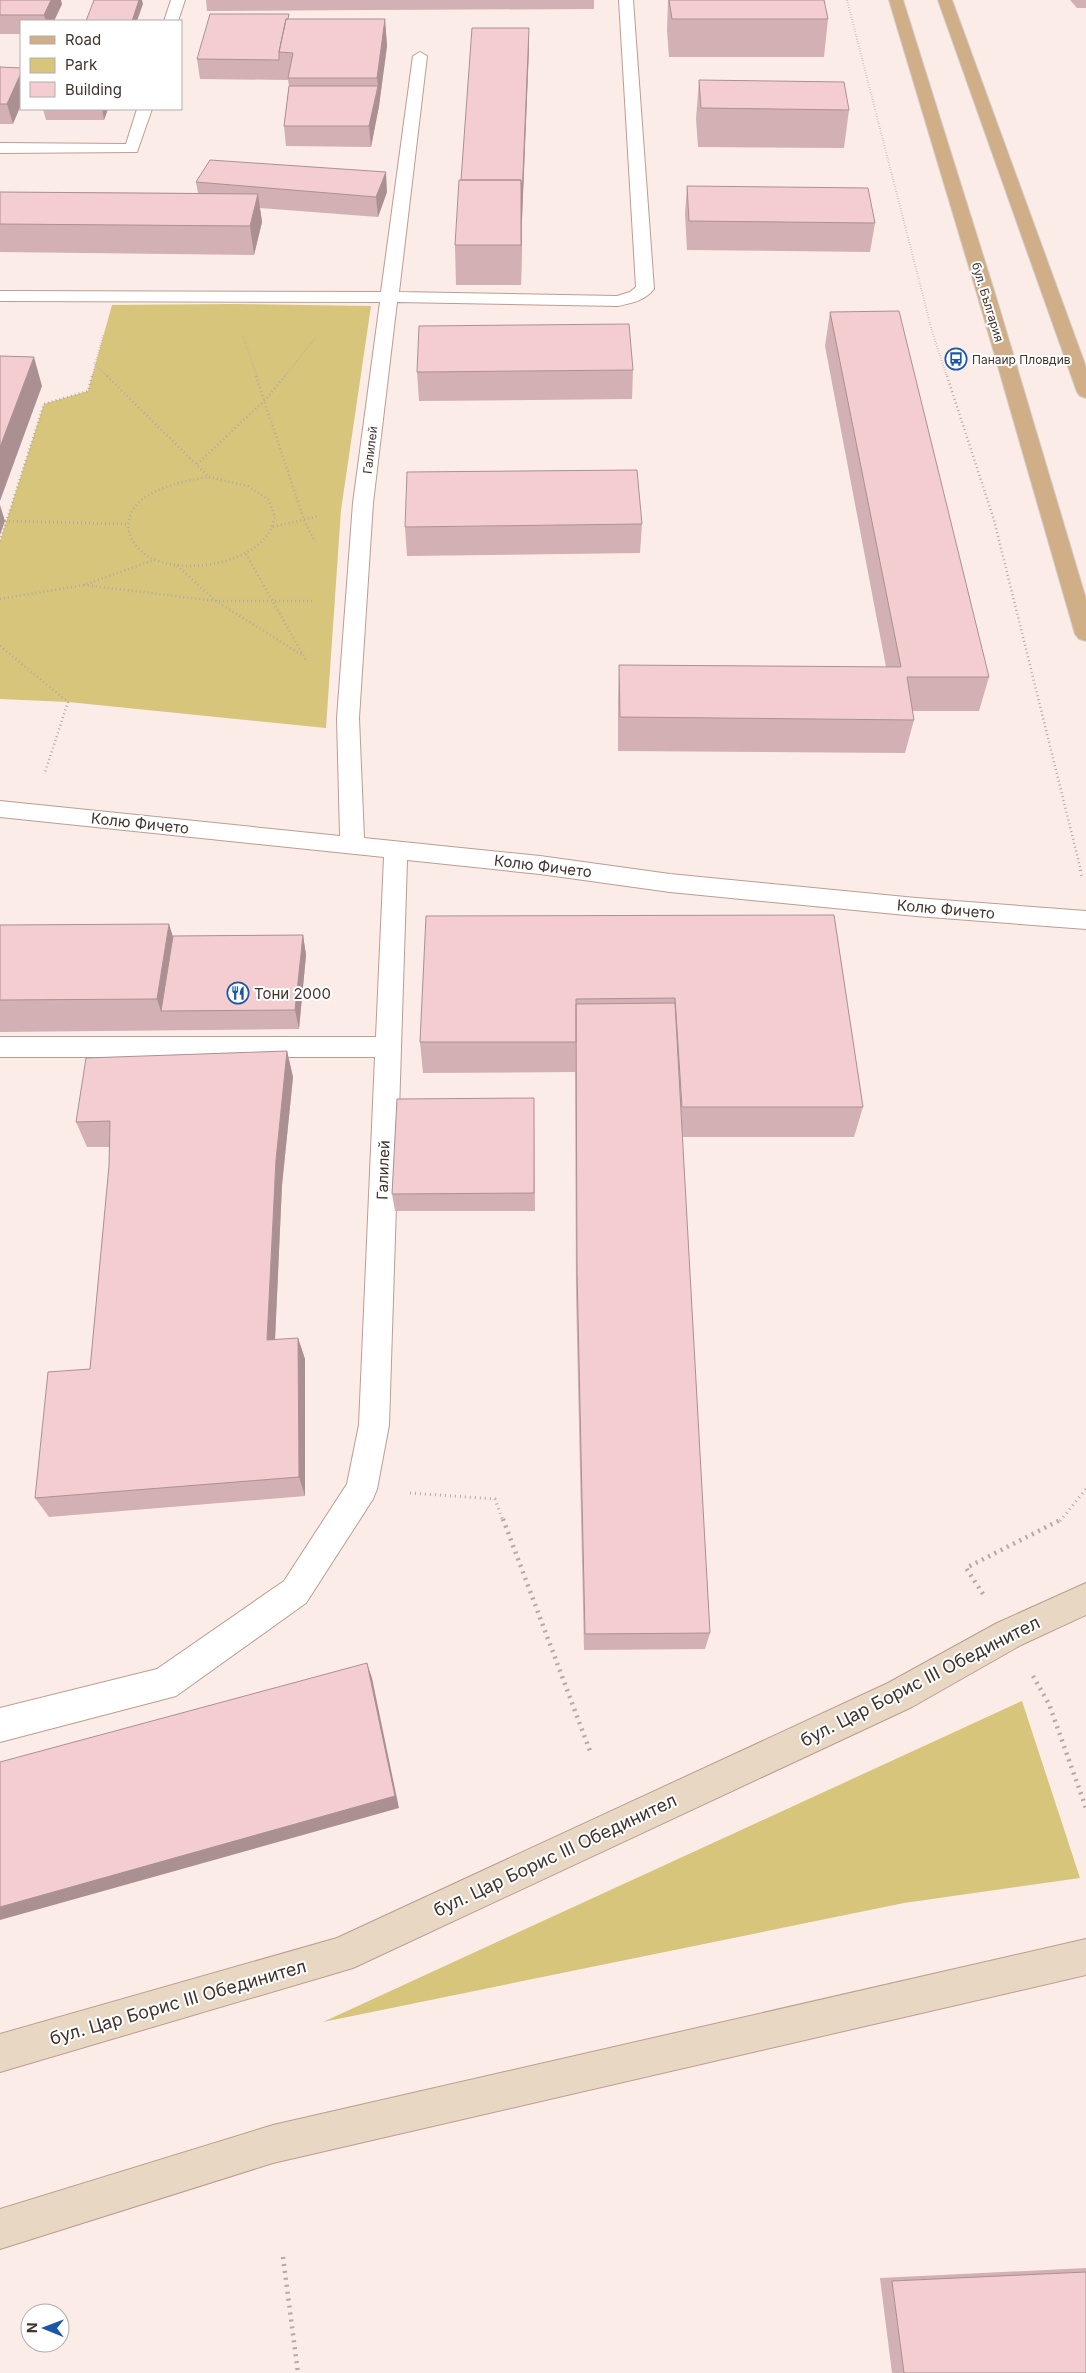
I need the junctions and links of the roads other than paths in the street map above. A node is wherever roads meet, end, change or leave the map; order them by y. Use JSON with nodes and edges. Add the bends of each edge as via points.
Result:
{"nodes":[{"id":1,"x":178,"y":0,"type":"edge"},
{"id":2,"x":626,"y":0,"type":"edge"},
{"id":3,"x":896,"y":0,"type":"edge"},
{"id":4,"x":945,"y":0,"type":"edge"},
{"id":5,"x":171,"y":20,"type":"edge"},
{"id":6,"x":420,"y":56,"type":"dead end"},
{"id":7,"x":144,"y":110,"type":"edge"},
{"id":8,"x":0,"y":148,"type":"edge"},
{"id":9,"x":0,"y":296,"type":"edge"},
{"id":10,"x":389,"y":297,"type":"junction"},
{"id":11,"x":1086,"y":392,"type":"edge"},
{"id":12,"x":1086,"y":634,"type":"edge"},
{"id":13,"x":0,"y":809,"type":"edge"},
{"id":14,"x":352,"y":846,"type":"junction"},
{"id":15,"x":396,"y":850,"type":"junction"},
{"id":16,"x":1086,"y":920,"type":"edge"},
{"id":17,"x":0,"y":1047,"type":"edge"},
{"id":18,"x":387,"y":1047,"type":"junction"},
{"id":19,"x":1086,"y":1599,"type":"edge"},
{"id":20,"x":0,"y":1725,"type":"edge"},
{"id":21,"x":1086,"y":1957,"type":"edge"},
{"id":22,"x":0,"y":2053,"type":"edge"},
{"id":23,"x":0,"y":2228,"type":"edge"}],
"edges":[{"from":1,"to":5,"type":"street"},
{"from":2,"to":10,"type":"street","via":[[645,289],[636,296],[618,300]]},
{"from":3,"to":12,"type":"main road","name":"бул. България"},
{"from":4,"to":11,"type":"main road"},
{"from":6,"to":10,"type":"street","name":"Галилей"},
{"from":7,"to":8,"type":"street","via":[[132,148]]},
{"from":9,"to":10,"type":"street"},
{"from":10,"to":14,"type":"street","name":"Галилей","via":[[363,503],[348,718]]},
{"from":13,"to":14,"type":"street","name":"Колю Фичето"},
{"from":14,"to":15,"type":"street","name":"Колю Фичето"},
{"from":15,"to":16,"type":"street","name":"Колю Фичето","via":[[670,883]]},
{"from":15,"to":18,"type":"street","name":"Галилей"},
{"from":17,"to":18,"type":"street"},
{"from":18,"to":20,"type":"street","name":"Галилей","via":[[374,1424],[362,1489],[295,1592],[164,1684]]},
{"from":19,"to":22,"type":"main road","name":"бул. Цар Борис III Обединител","via":[[1009,1634],[900,1695],[340,1955]]},
{"from":21,"to":23,"type":"main road","via":[[273,2144]]}]}
